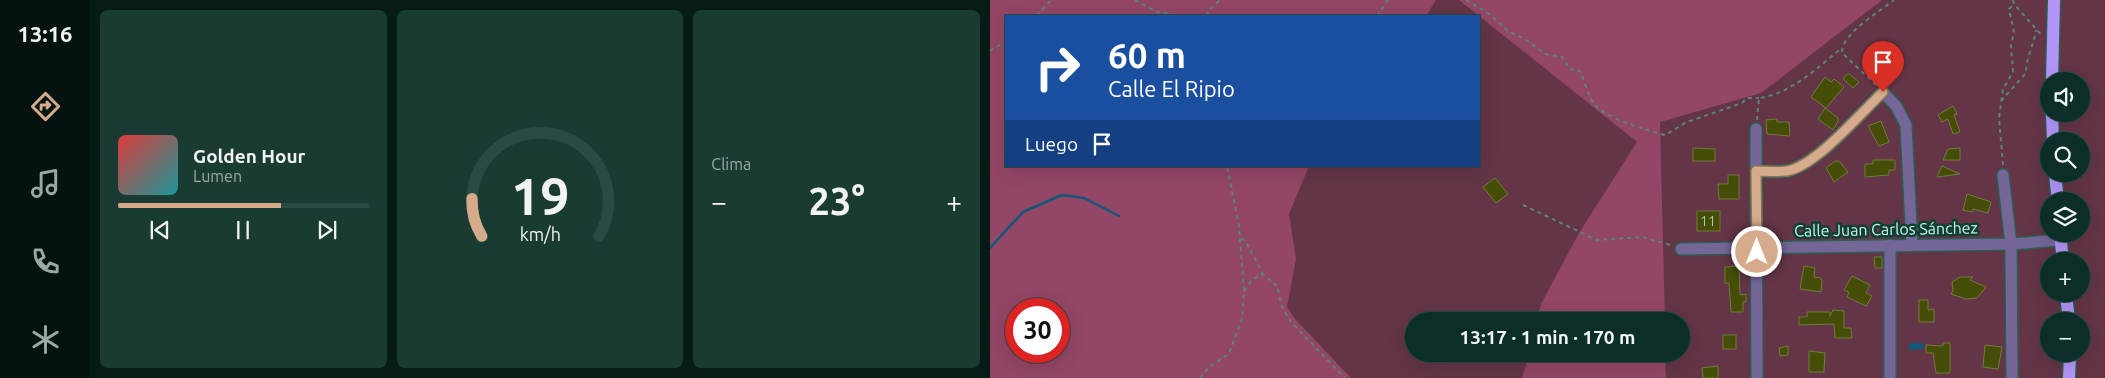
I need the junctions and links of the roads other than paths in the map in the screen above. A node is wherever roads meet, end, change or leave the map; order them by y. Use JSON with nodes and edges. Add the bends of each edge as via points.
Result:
{"nodes":[{"id":1,"x":2054,"y":0,"type":"edge"},
{"id":2,"x":2052,"y":72,"type":"edge"},
{"id":3,"x":1756,"y":129,"type":"road end"},
{"id":4,"x":1756,"y":171,"type":"junction"},
{"id":5,"x":2003,"y":175,"type":"road end"},
{"id":6,"x":2040,"y":240,"type":"edge"},
{"id":7,"x":2010,"y":244,"type":"junction"},
{"id":8,"x":1912,"y":245,"type":"junction"},
{"id":9,"x":1757,"y":246,"type":"junction"},
{"id":10,"x":1890,"y":246,"type":"junction"},
{"id":11,"x":1681,"y":248,"type":"road end"},
{"id":12,"x":2070,"y":362,"type":"edge"},
{"id":13,"x":1758,"y":378,"type":"edge"},
{"id":14,"x":1890,"y":378,"type":"edge"},
{"id":15,"x":2012,"y":378,"type":"edge"},
{"id":16,"x":2069,"y":378,"type":"edge"}],
"edges":[{"from":1,"to":2,"type":"main road"},
{"from":3,"to":4,"type":"street"},
{"from":4,"to":8,"type":"street","via":[[1797,168],[1826,146],[1883,92],[1896,106],[1906,125]]},
{"from":4,"to":9,"type":"street"},
{"from":5,"to":7,"type":"street"},
{"from":6,"to":7,"type":"street","name":"Calle Juan Carlos Sánchez"},
{"from":7,"to":8,"type":"street","name":"Calle Juan Carlos Sánchez"},
{"from":7,"to":15,"type":"street"},
{"from":8,"to":10,"type":"street","name":"Calle Juan Carlos Sánchez"},
{"from":9,"to":10,"type":"street","name":"Calle Juan Carlos Sánchez"},
{"from":9,"to":11,"type":"street","name":"Calle Juan Carlos Sánchez"},
{"from":9,"to":13,"type":"street"},
{"from":10,"to":14,"type":"street"},
{"from":12,"to":16,"type":"main road"}]}
